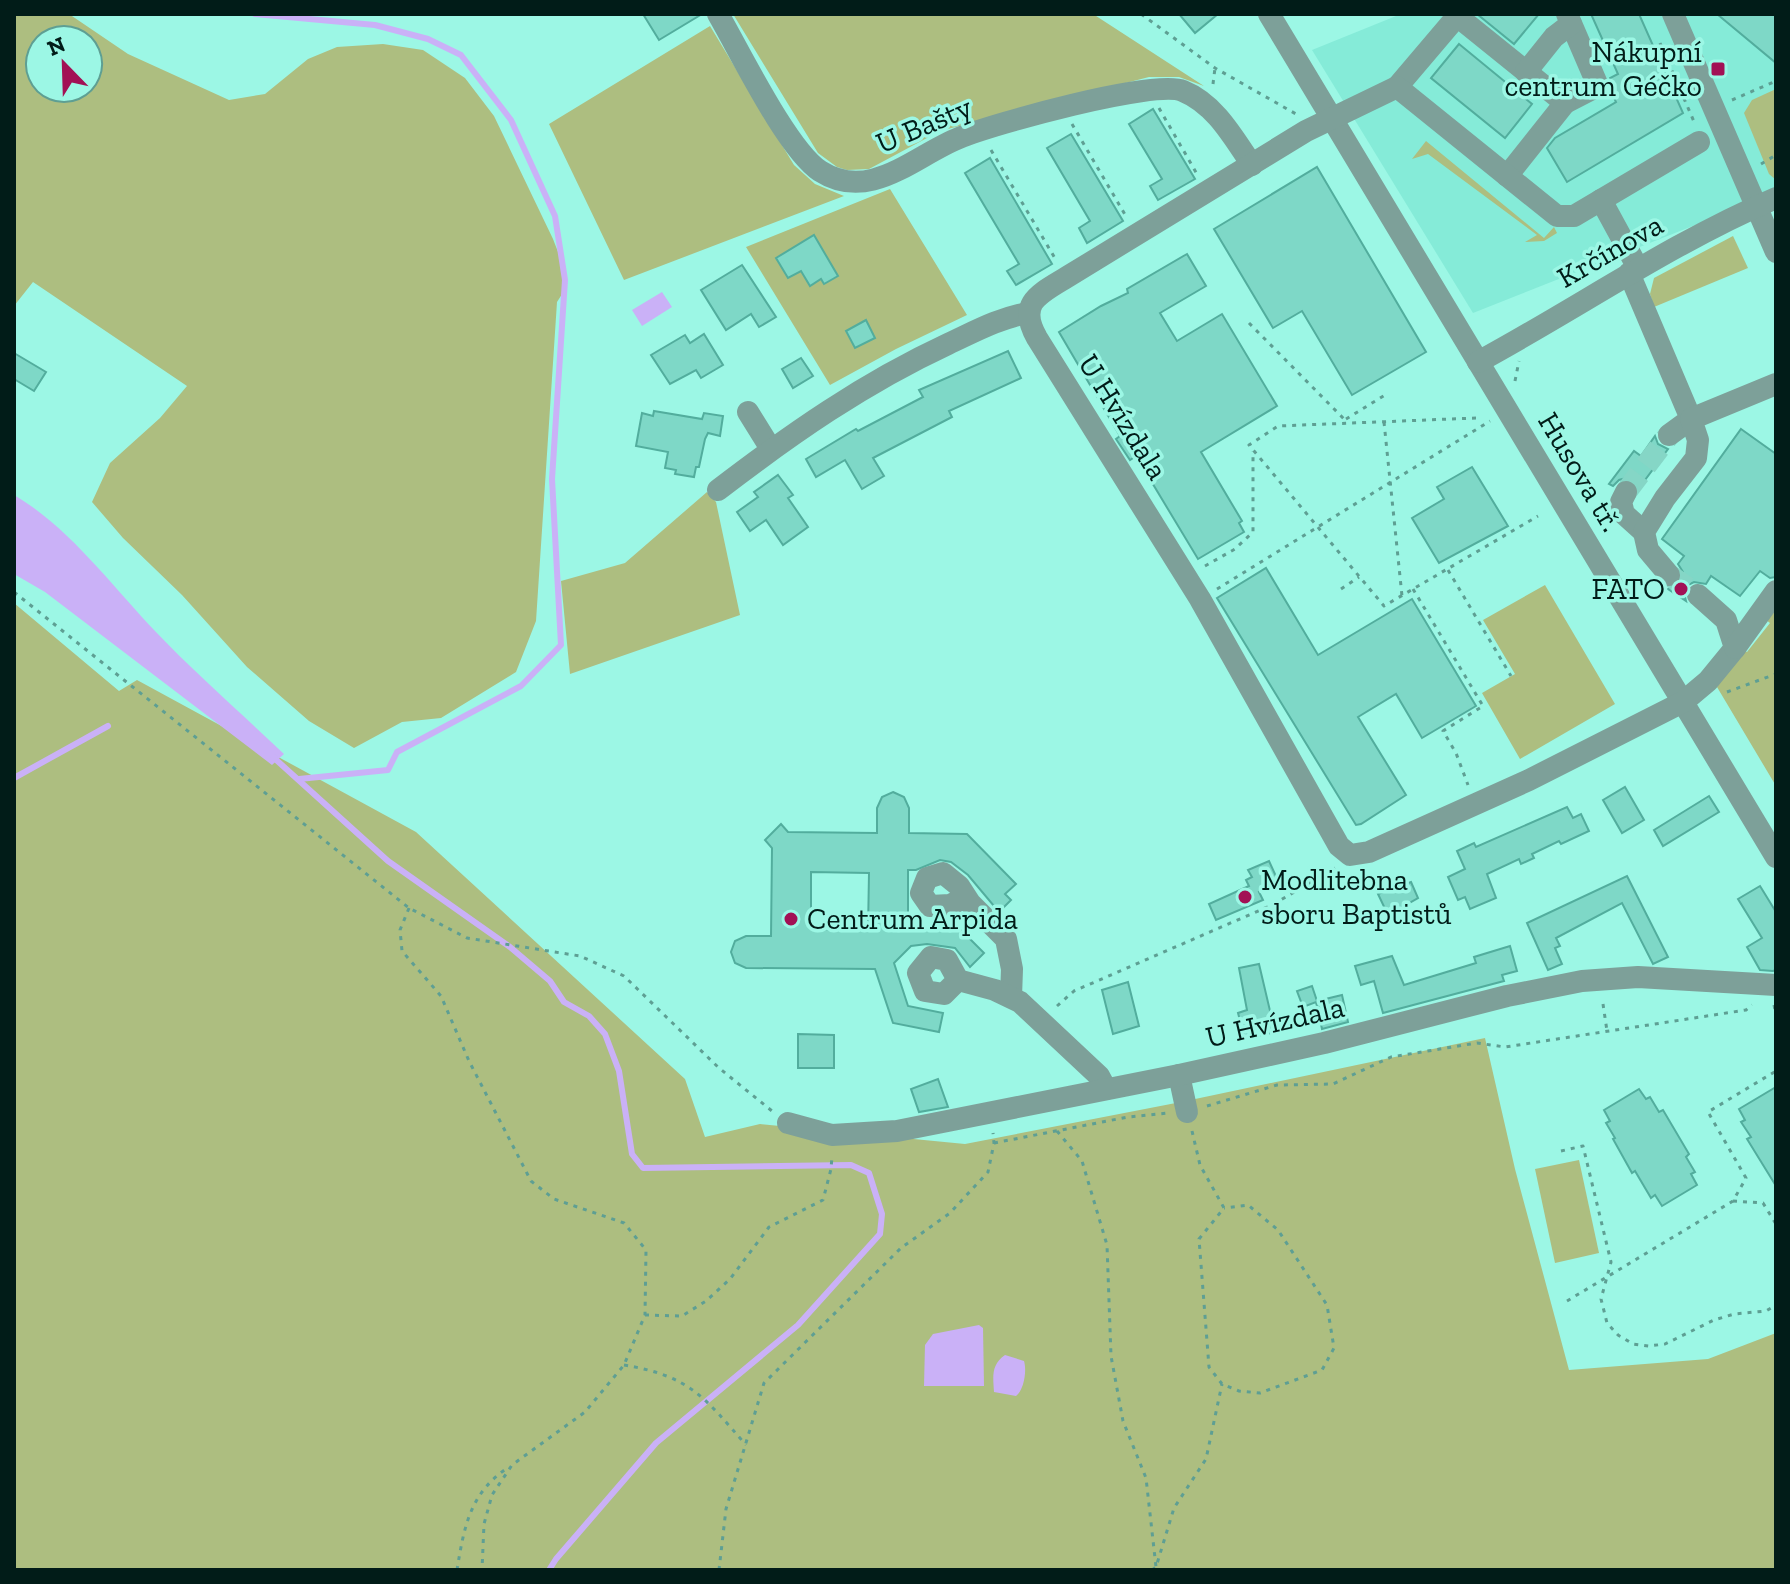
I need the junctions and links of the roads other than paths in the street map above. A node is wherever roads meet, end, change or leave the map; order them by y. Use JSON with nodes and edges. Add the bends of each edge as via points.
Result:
{"nodes":[{"id":1,"x":718,"y":14,"type":"edge"},
{"id":2,"x":1269,"y":14,"type":"edge"},
{"id":3,"x":1673,"y":14,"type":"edge"},
{"id":4,"x":1458,"y":15,"type":"edge"},
{"id":5,"x":1569,"y":19,"type":"edge"},
{"id":6,"x":1526,"y":72,"type":"junction"},
{"id":7,"x":1397,"y":87,"type":"junction"},
{"id":8,"x":1565,"y":103,"type":"junction"},
{"id":9,"x":1332,"y":118,"type":"junction"},
{"id":10,"x":1699,"y":142,"type":"dead end"},
{"id":11,"x":1252,"y":165,"type":"junction"},
{"id":12,"x":1507,"y":176,"type":"junction"},
{"id":13,"x":1601,"y":200,"type":"junction"},
{"id":14,"x":1767,"y":202,"type":"edge"},
{"id":15,"x":1776,"y":252,"type":"edge"},
{"id":16,"x":1633,"y":270,"type":"junction"},
{"id":17,"x":1028,"y":313,"type":"junction"},
{"id":18,"x":1478,"y":362,"type":"junction"},
{"id":19,"x":1776,"y":384,"type":"edge"},
{"id":20,"x":748,"y":412,"type":"dead end"},
{"id":21,"x":1691,"y":419,"type":"junction"},
{"id":22,"x":1669,"y":435,"type":"tunnel mouth"},
{"id":23,"x":771,"y":449,"type":"junction"},
{"id":24,"x":718,"y":490,"type":"dead end"},
{"id":25,"x":1626,"y":492,"type":"dead end"},
{"id":26,"x":1646,"y":541,"type":"junction"},
{"id":27,"x":1669,"y":575,"type":"tunnel mouth"},
{"id":28,"x":1698,"y":595,"type":"tunnel mouth"},
{"id":29,"x":1772,"y":596,"type":"edge"},
{"id":30,"x":1735,"y":648,"type":"junction"},
{"id":31,"x":1683,"y":702,"type":"junction"},
{"id":32,"x":1776,"y":857,"type":"edge"},
{"id":33,"x":966,"y":897,"type":"dead end"},
{"id":34,"x":958,"y":980,"type":"dead end"},
{"id":35,"x":1776,"y":985,"type":"edge"},
{"id":36,"x":1011,"y":997,"type":"junction"},
{"id":37,"x":1179,"y":1075,"type":"junction"},
{"id":38,"x":1106,"y":1089,"type":"junction"},
{"id":39,"x":1187,"y":1112,"type":"road end"},
{"id":40,"x":788,"y":1123,"type":"road end"}],
"edges":[{"from":1,"to":11,"type":"street","name":"U Bašty","via":[[796,148],[818,170],[842,182],[894,173],[958,138],[1063,107],[1149,90],[1180,89],[1205,103]]},
{"from":2,"to":9,"type":"street","name":"Husova tř."},
{"from":3,"to":14,"type":"street"},
{"from":4,"to":6,"type":"street"},
{"from":4,"to":7,"type":"street"},
{"from":5,"to":6,"type":"street"},
{"from":5,"to":8,"type":"street","via":[[1598,86]]},
{"from":6,"to":8,"type":"street"},
{"from":7,"to":9,"type":"street"},
{"from":7,"to":12,"type":"street"},
{"from":8,"to":12,"type":"street"},
{"from":9,"to":11,"type":"street"},
{"from":9,"to":18,"type":"street","name":"Husova tř."},
{"from":10,"to":13,"type":"street"},
{"from":11,"to":17,"type":"street","via":[[1040,293]]},
{"from":12,"to":13,"type":"street","via":[[1557,216],[1574,216]]},
{"from":13,"to":16,"type":"street"},
{"from":14,"to":15,"type":"street"},
{"from":14,"to":16,"type":"street","name":"Krčínova"},
{"from":16,"to":18,"type":"street","name":"Krčínova"},
{"from":16,"to":21,"type":"street"},
{"from":17,"to":23,"type":"street","via":[[1006,317],[903,365]]},
{"from":17,"to":31,"type":"street","name":"U Hvízdala","via":[[1037,338],[1187,577],[1339,846],[1350,855],[1369,852],[1477,803]]},
{"from":18,"to":31,"type":"street","name":"Husova tř."},
{"from":19,"to":21,"type":"street"},
{"from":20,"to":23,"type":"street"},
{"from":21,"to":22,"type":"street"},
{"from":21,"to":26,"type":"street","via":[[1698,440],[1696,458],[1665,498]]},
{"from":23,"to":24,"type":"street"},
{"from":25,"to":26,"type":"street","via":[[1621,502],[1624,514]]},
{"from":26,"to":27,"type":"street"},
{"from":28,"to":30,"type":"street","via":[[1726,620]]},
{"from":29,"to":30,"type":"street"},
{"from":30,"to":31,"type":"street"},
{"from":31,"to":32,"type":"street","name":"Husova tř."},
{"from":33,"to":36,"type":"street","via":[[930,906],[921,893],[927,878],[943,873],[959,886],[1006,939]]},
{"from":34,"to":36,"type":"street"},
{"from":35,"to":37,"type":"street","name":"U Hvízdala","via":[[1638,977],[1582,981]]},
{"from":36,"to":38,"type":"street","via":[[1099,1076]]},
{"from":37,"to":38,"type":"street","name":"U Hvízdala"},
{"from":37,"to":39,"type":"street"},
{"from":38,"to":40,"type":"street","name":"U Hvízdala","via":[[897,1131],[832,1135]]}]}
